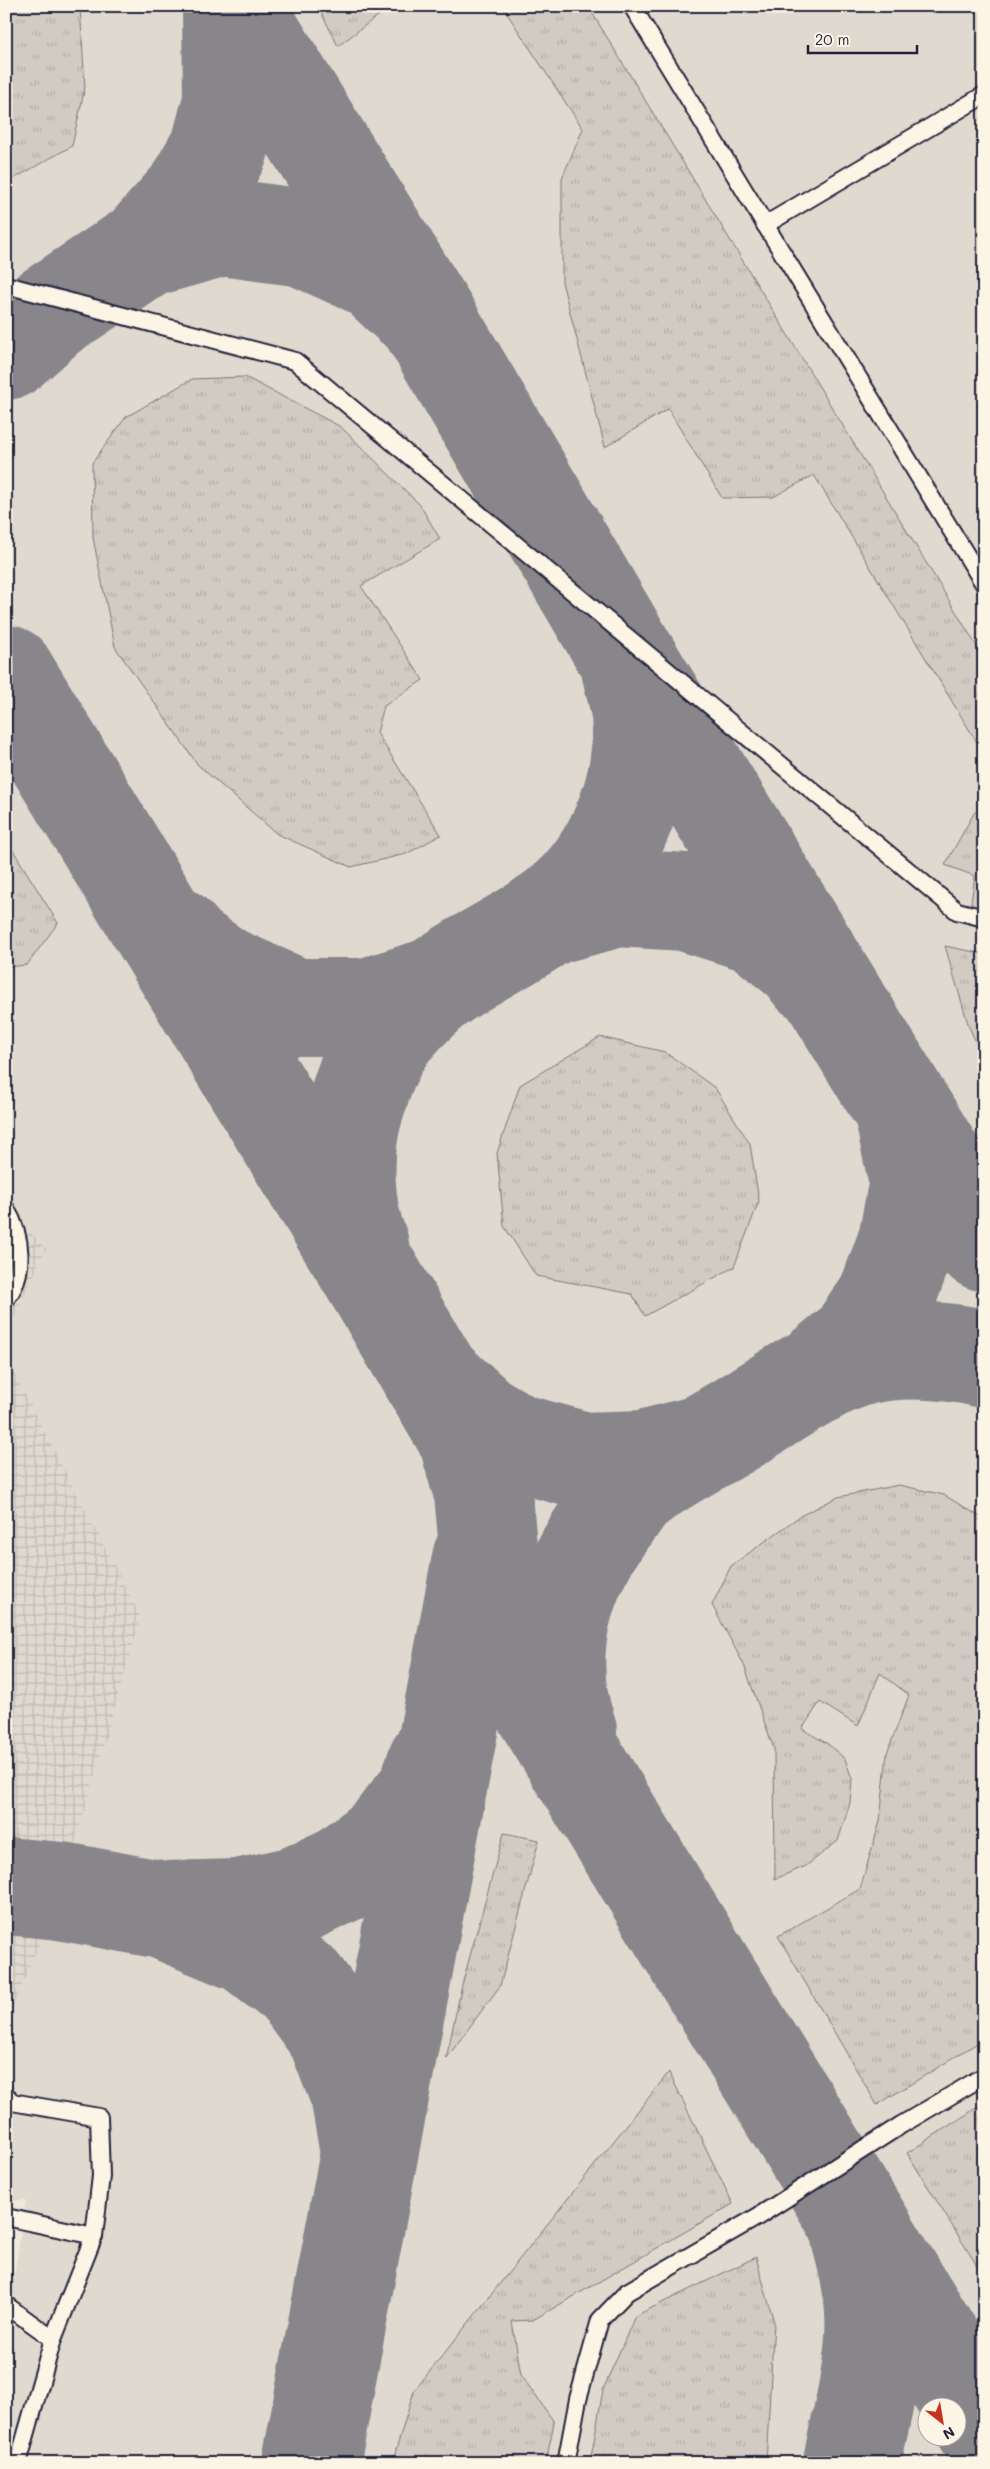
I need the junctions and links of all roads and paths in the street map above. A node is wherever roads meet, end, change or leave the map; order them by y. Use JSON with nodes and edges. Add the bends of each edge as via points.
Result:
{"nodes":[{"id":1,"x":632,"y":6,"type":"edge"},
{"id":2,"x":984,"y":95,"type":"edge"},
{"id":3,"x":765,"y":225,"type":"junction"},
{"id":4,"x":6,"y":285,"type":"edge"},
{"id":5,"x":984,"y":584,"type":"edge"},
{"id":6,"x":984,"y":918,"type":"edge"},
{"id":7,"x":6,"y":1209,"type":"edge"},
{"id":8,"x":6,"y":1299,"type":"edge"},
{"id":9,"x":984,"y":2076,"type":"edge"},
{"id":10,"x":6,"y":2095,"type":"edge"},
{"id":11,"x":6,"y":2217,"type":"edge"},
{"id":12,"x":94,"y":2236,"type":"junction"},
{"id":13,"x":6,"y":2305,"type":"edge"},
{"id":14,"x":53,"y":2339,"type":"junction"},
{"id":15,"x":18,"y":2463,"type":"edge"},
{"id":16,"x":566,"y":2463,"type":"edge"}],
"edges":[{"from":1,"to":3,"type":"lane"},
{"from":2,"to":3,"type":"lane"},
{"from":3,"to":5,"type":"lane"},
{"from":4,"to":6,"type":"lane","via":[[295,361],[957,911]]},
{"from":7,"to":8,"type":"lane","via":[[16,1225],[20,1262],[12,1292]]},
{"from":9,"to":16,"type":"lane","via":[[901,2124],[757,2217],[627,2292],[600,2320],[578,2399]]},
{"from":10,"to":12,"type":"lane","via":[[12,2102],[99,2117],[101,2176]]},
{"from":11,"to":12,"type":"lane"},
{"from":12,"to":14,"type":"lane"},
{"from":13,"to":14,"type":"lane"},
{"from":14,"to":15,"type":"lane"}]}
